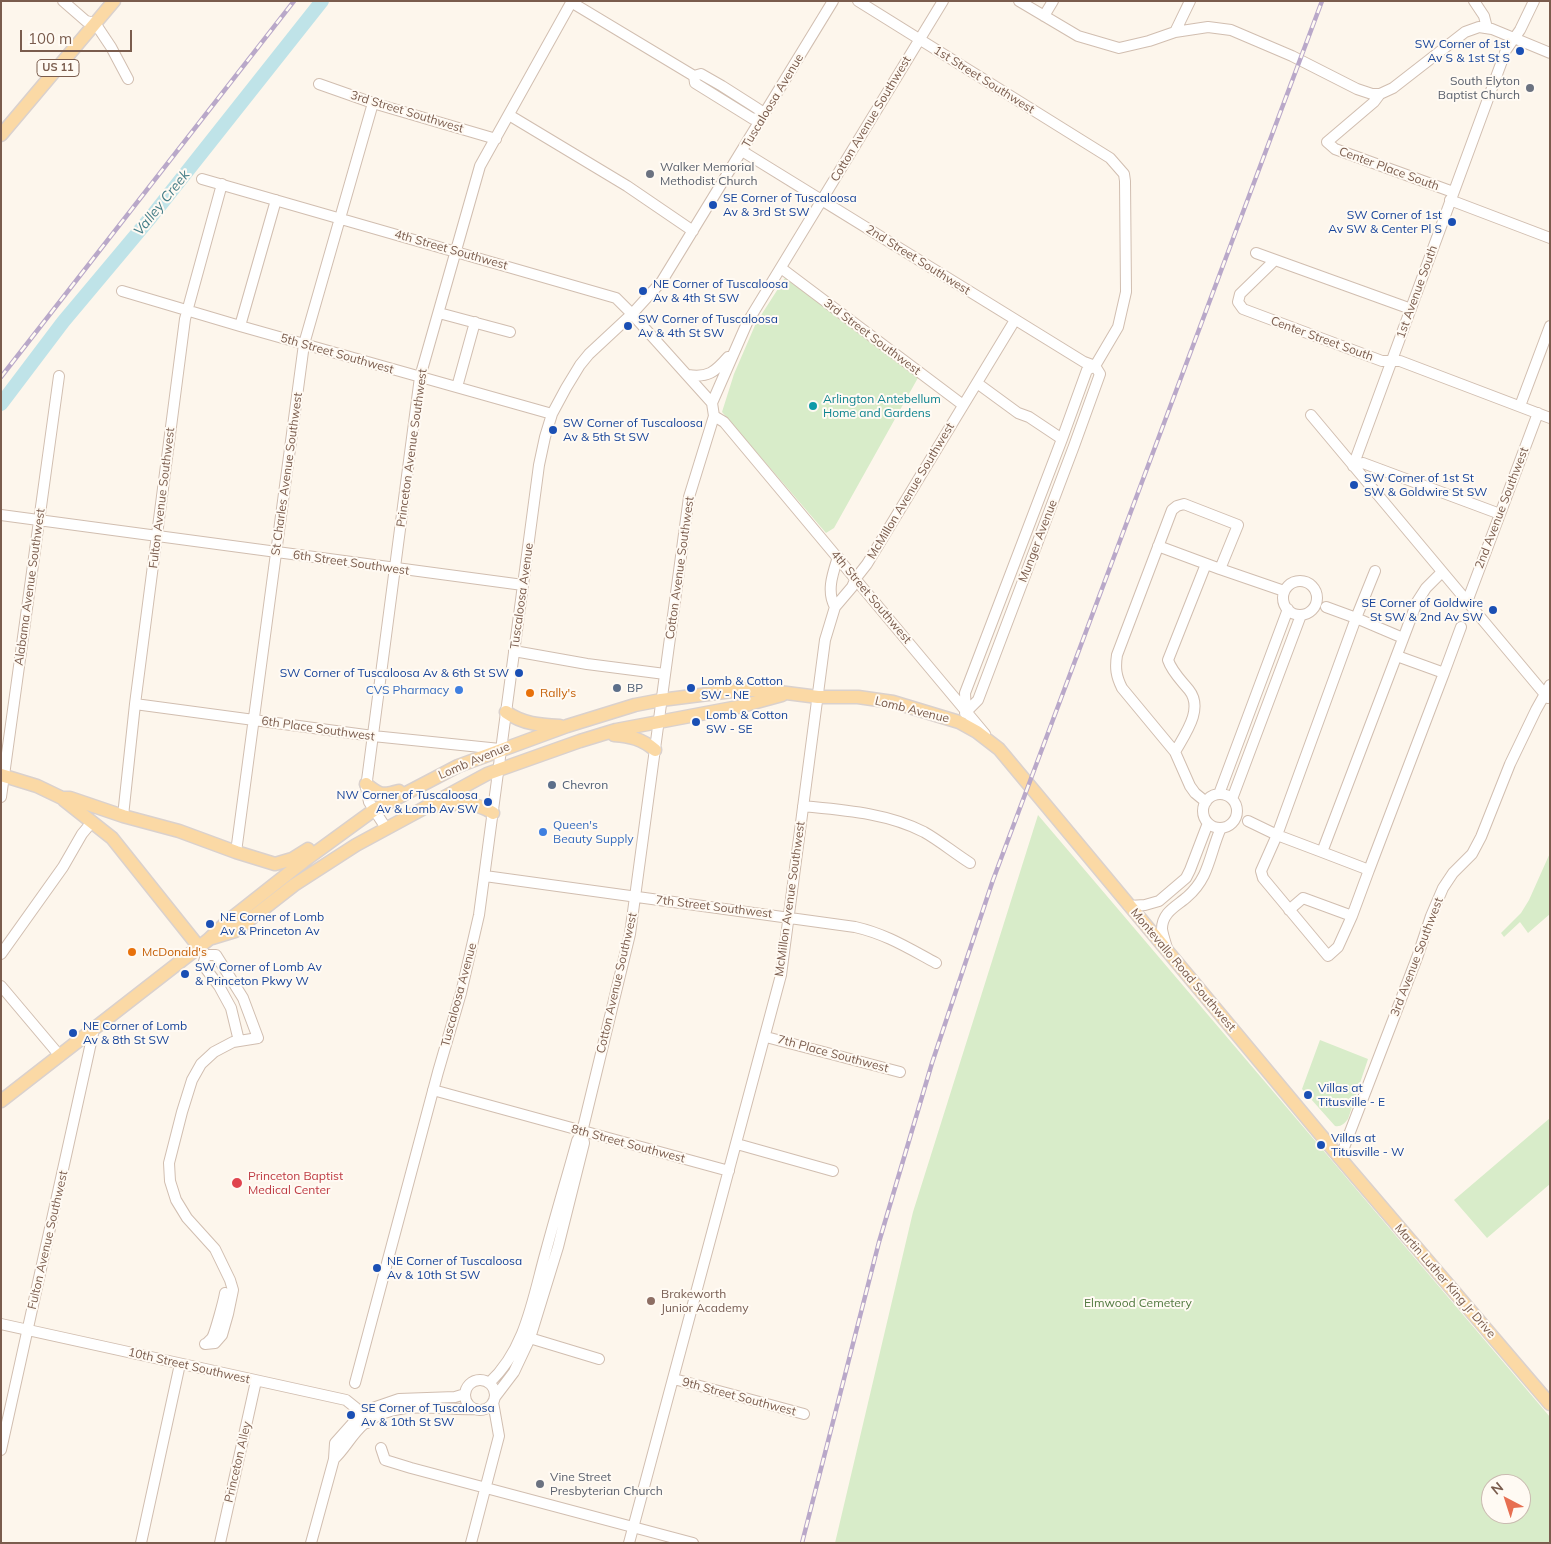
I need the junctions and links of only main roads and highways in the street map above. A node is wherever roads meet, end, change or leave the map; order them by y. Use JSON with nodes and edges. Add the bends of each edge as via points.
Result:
{"nodes":[{"id":1,"x":114,"y":1,"type":"edge"},
{"id":2,"x":1,"y":135,"type":"edge"},
{"id":3,"x":787,"y":694,"type":"junction"},
{"id":4,"x":506,"y":712,"type":"road end"},
{"id":5,"x":567,"y":726,"type":"junction"},
{"id":6,"x":601,"y":735,"type":"junction"},
{"id":7,"x":655,"y":750,"type":"road end"},
{"id":8,"x":3,"y":776,"type":"edge"},
{"id":9,"x":1026,"y":781,"type":"joint"},
{"id":10,"x":425,"y":783,"type":"junction"},
{"id":11,"x":366,"y":784,"type":"road end"},
{"id":12,"x":62,"y":798,"type":"junction"},
{"id":13,"x":424,"y":807,"type":"junction"},
{"id":14,"x":493,"y":813,"type":"road end"},
{"id":15,"x":348,"y":828,"type":"junction"},
{"id":16,"x":204,"y":947,"type":"junction"},
{"id":17,"x":1,"y":1101,"type":"edge"},
{"id":18,"x":1340,"y":1158,"type":"joint"},
{"id":19,"x":1550,"y":1404,"type":"edge"}],
"edges":[{"from":1,"to":2,"type":"main road","number":"US 11"},
{"from":3,"to":5,"type":"main road","name":"Lomb Avenue","via":[[740,690],[661,700]]},
{"from":3,"to":6,"type":"main road","name":"Lomb Avenue","via":[[738,708]]},
{"from":3,"to":9,"type":"main road","name":"Lomb Avenue","via":[[858,697],[962,717],[999,749]]},
{"from":4,"to":5,"type":"main road","via":[[528,723]]},
{"from":5,"to":10,"type":"main road","name":"Lomb Avenue","via":[[458,766]]},
{"from":6,"to":7,"type":"main road","via":[[628,736]]},
{"from":6,"to":13,"type":"main road","name":"Lomb Avenue","via":[[498,769]]},
{"from":8,"to":12,"type":"main road","via":[[37,786]]},
{"from":9,"to":18,"type":"main road","name":"Montevallo Road Southwest"},
{"from":10,"to":11,"type":"main road","via":[[382,795]]},
{"from":10,"to":15,"type":"main road","name":"Lomb Avenue"},
{"from":12,"to":15,"type":"main road","via":[[275,864],[292,859]]},
{"from":12,"to":16,"type":"main road","via":[[112,838]]},
{"from":13,"to":14,"type":"main road","via":[[470,803]]},
{"from":13,"to":16,"type":"main road","name":"Lomb Avenue","via":[[356,844],[294,884],[235,931]]},
{"from":15,"to":16,"type":"main road","name":"Lomb Avenue","via":[[228,921]]},
{"from":16,"to":17,"type":"main road","name":"Lomb Avenue"},
{"from":18,"to":19,"type":"main road","name":"Martin Luther King Jr Drive"}]}
